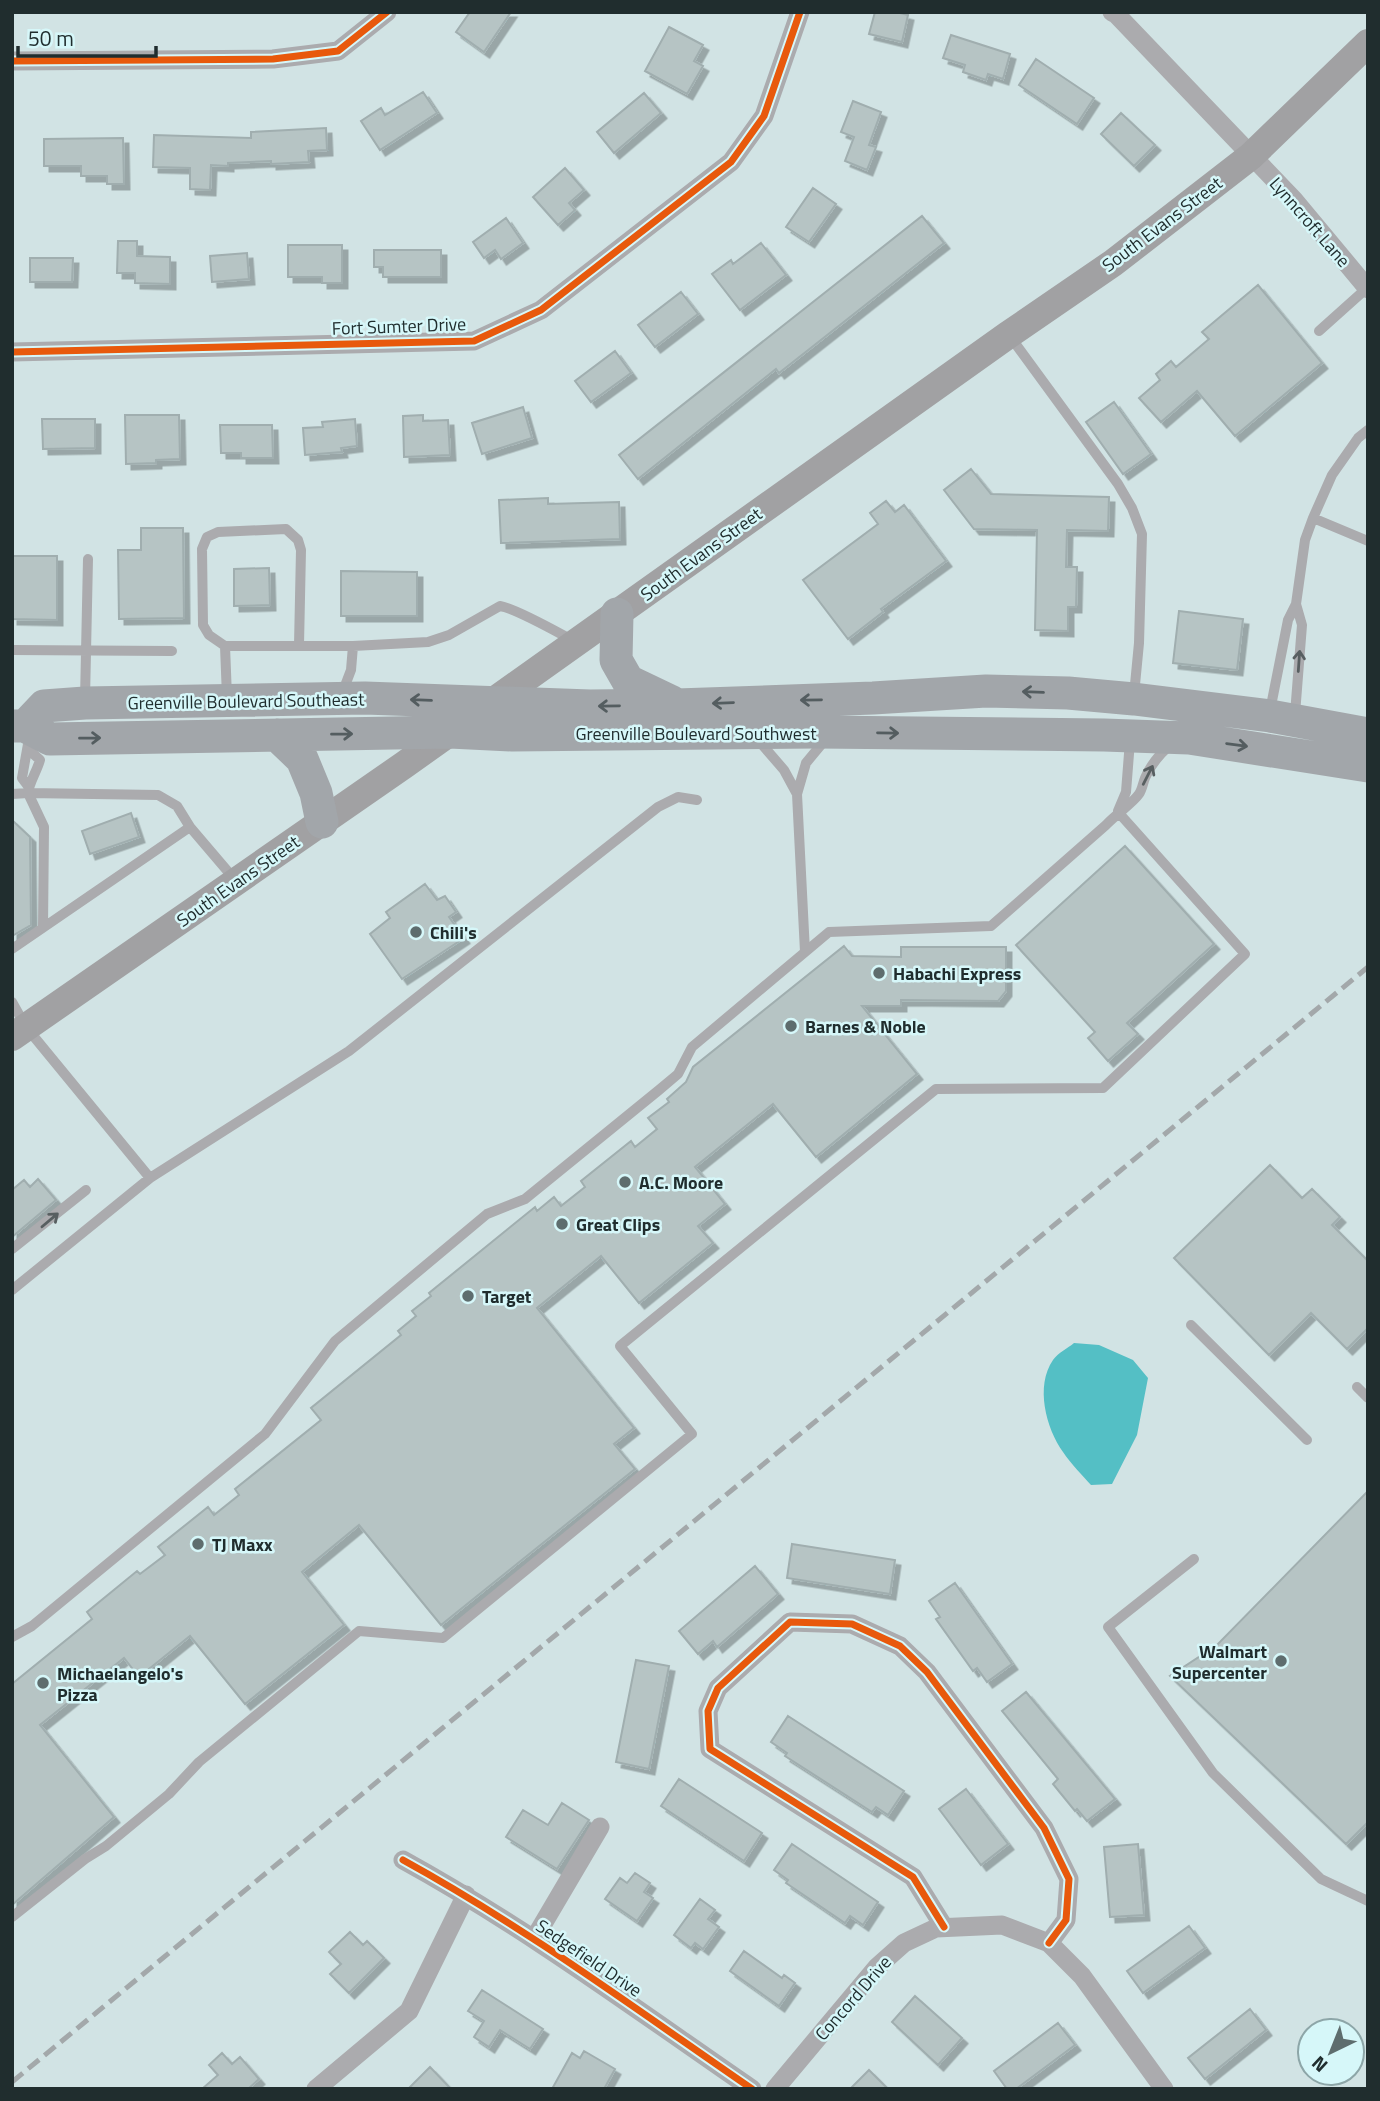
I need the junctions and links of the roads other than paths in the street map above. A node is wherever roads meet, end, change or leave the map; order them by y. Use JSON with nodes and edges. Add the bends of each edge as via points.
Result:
{"nodes":[{"id":1,"x":387,"y":12,"type":"edge"},
{"id":2,"x":800,"y":12,"type":"edge"},
{"id":3,"x":1112,"y":12,"type":"edge"},
{"id":4,"x":1368,"y":43,"type":"edge"},
{"id":5,"x":12,"y":61,"type":"edge"},
{"id":6,"x":1251,"y":156,"type":"junction"},
{"id":7,"x":1367,"y":289,"type":"edge"},
{"id":8,"x":1319,"y":331,"type":"dead end"},
{"id":9,"x":1008,"y":335,"type":"junction"},
{"id":10,"x":12,"y":352,"type":"edge"},
{"id":11,"x":1368,"y":430,"type":"edge"},
{"id":12,"x":1312,"y":518,"type":"junction"},
{"id":13,"x":1368,"y":541,"type":"edge"},
{"id":14,"x":88,"y":559,"type":"dead end"},
{"id":15,"x":1296,"y":604,"type":"junction"},
{"id":16,"x":617,"y":614,"type":"junction"},
{"id":17,"x":578,"y":642,"type":"junction"},
{"id":18,"x":299,"y":645,"type":"junction"},
{"id":19,"x":225,"y":646,"type":"junction"},
{"id":20,"x":353,"y":646,"type":"junction"},
{"id":21,"x":12,"y":650,"type":"edge"},
{"id":22,"x":87,"y":650,"type":"junction"},
{"id":23,"x":172,"y":651,"type":"dead end"},
{"id":24,"x":352,"y":689,"type":"junction"},
{"id":25,"x":1134,"y":699,"type":"junction"},
{"id":26,"x":228,"y":700,"type":"junction"},
{"id":27,"x":85,"y":703,"type":"junction"},
{"id":28,"x":489,"y":703,"type":"junction"},
{"id":29,"x":677,"y":705,"type":"junction"},
{"id":30,"x":1271,"y":716,"type":"junction"},
{"id":31,"x":450,"y":732,"type":"junction"},
{"id":32,"x":752,"y":733,"type":"junction"},
{"id":33,"x":832,"y":733,"type":"junction"},
{"id":34,"x":22,"y":734,"type":"edge"},
{"id":35,"x":1012,"y":734,"type":"junction"},
{"id":36,"x":1368,"y":734,"type":"edge"},
{"id":37,"x":277,"y":735,"type":"junction"},
{"id":38,"x":1130,"y":736,"type":"junction"},
{"id":39,"x":1178,"y":738,"type":"junction"},
{"id":40,"x":1368,"y":766,"type":"edge"},
{"id":41,"x":28,"y":790,"type":"junction"},
{"id":42,"x":12,"y":794,"type":"edge"},
{"id":43,"x":797,"y":794,"type":"junction"},
{"id":44,"x":697,"y":800,"type":"dead end"},
{"id":45,"x":1118,"y":812,"type":"junction"},
{"id":46,"x":322,"y":822,"type":"junction"},
{"id":47,"x":190,"y":827,"type":"junction"},
{"id":48,"x":237,"y":881,"type":"junction"},
{"id":49,"x":43,"y":926,"type":"junction"},
{"id":50,"x":12,"y":949,"type":"edge"},
{"id":51,"x":805,"y":952,"type":"junction"},
{"id":52,"x":12,"y":1002,"type":"edge"},
{"id":53,"x":19,"y":1032,"type":"edge"},
{"id":54,"x":150,"y":1178,"type":"junction"},
{"id":55,"x":86,"y":1190,"type":"dead end"},
{"id":56,"x":12,"y":1250,"type":"edge"},
{"id":57,"x":12,"y":1290,"type":"edge"},
{"id":58,"x":1191,"y":1325,"type":"dead end"},
{"id":59,"x":1357,"y":1387,"type":"dead end"},
{"id":60,"x":1368,"y":1398,"type":"edge"},
{"id":61,"x":1307,"y":1440,"type":"dead end"},
{"id":62,"x":1194,"y":1559,"type":"dead end"},
{"id":63,"x":12,"y":1637,"type":"edge"},
{"id":64,"x":600,"y":1827,"type":"dead end"},
{"id":65,"x":403,"y":1860,"type":"dead end"},
{"id":66,"x":466,"y":1895,"type":"junction"},
{"id":67,"x":1368,"y":1901,"type":"edge"},
{"id":68,"x":12,"y":1917,"type":"edge"},
{"id":69,"x":944,"y":1927,"type":"junction"},
{"id":70,"x":534,"y":1939,"type":"junction"},
{"id":71,"x":1049,"y":1943,"type":"junction"},
{"id":72,"x":316,"y":2089,"type":"edge"},
{"id":73,"x":752,"y":2089,"type":"edge"},
{"id":74,"x":775,"y":2089,"type":"edge"},
{"id":75,"x":1164,"y":2089,"type":"edge"}],
"edges":[{"from":1,"to":5,"type":"street","via":[[338,51],[273,59]]},
{"from":2,"to":10,"type":"street","name":"Fort Sumter Drive","via":[[764,116],[731,162],[541,310],[474,341]]},
{"from":3,"to":6,"type":"street","name":"Lynncroft Lane"},
{"from":4,"to":6,"type":"main road","name":"South Evans Street"},
{"from":6,"to":7,"type":"street","name":"Lynncroft Lane"},
{"from":6,"to":9,"type":"main road","name":"South Evans Street","via":[[1113,263]]},
{"from":7,"to":8,"type":"lane"},
{"from":9,"to":16,"type":"main road","name":"South Evans Street"},
{"from":9,"to":25,"type":"lane","via":[[1118,484],[1142,534]]},
{"from":11,"to":12,"type":"lane","via":[[1332,475]]},
{"from":12,"to":13,"type":"lane"},
{"from":12,"to":15,"type":"lane"},
{"from":14,"to":22,"type":"lane"},
{"from":15,"to":30,"type":"lane","via":[[1288,620]]},
{"from":30,"to":15,"type":"lane","one_way":true,"via":[[1302,625]]},
{"from":16,"to":17,"type":"main road","name":"South Evans Street"},
{"from":16,"to":29,"type":"highway","via":[[616,660],[628,681]]},
{"from":17,"to":20,"type":"lane","via":[[500,606],[428,642]]},
{"from":17,"to":28,"type":"main road","name":"South Evans Street"},
{"from":18,"to":19,"type":"lane"},
{"from":18,"to":19,"type":"lane","via":[[301,550],[286,529],[218,532],[207,537],[202,549],[203,625]]},
{"from":18,"to":20,"type":"lane"},
{"from":19,"to":26,"type":"lane"},
{"from":20,"to":24,"type":"lane"},
{"from":21,"to":22,"type":"lane"},
{"from":22,"to":23,"type":"lane"},
{"from":22,"to":27,"type":"lane"},
{"from":24,"to":26,"type":"highway","name":"Greenville Boulevard Southeast"},
{"from":28,"to":24,"type":"highway","name":"Greenville Boulevard Southeast","one_way":true},
{"from":25,"to":29,"type":"highway","name":"Greenville Boulevard Southwest","one_way":true,"via":[[986,691]]},
{"from":25,"to":30,"type":"highway","name":"Greenville Boulevard Southwest"},
{"from":25,"to":35,"type":"highway","via":[[1109,716],[1060,715]]},
{"from":26,"to":27,"type":"highway","name":"Greenville Boulevard Southeast"},
{"from":27,"to":34,"type":"highway","name":"Greenville Boulevard Southeast","via":[[44,706]]},
{"from":29,"to":28,"type":"highway","name":"Greenville Boulevard Southwest","one_way":true},
{"from":28,"to":31,"type":"main road","name":"South Evans Street"},
{"from":30,"to":36,"type":"highway","name":"Greenville Boulevard Southwest"},
{"from":30,"to":38,"type":"highway","via":[[1142,722]]},
{"from":31,"to":32,"type":"highway","name":"Greenville Boulevard Southwest"},
{"from":37,"to":31,"type":"highway","name":"Greenville Boulevard Southwest","one_way":true},
{"from":31,"to":46,"type":"main road","name":"South Evans Street"},
{"from":32,"to":33,"type":"highway","name":"Greenville Boulevard Southwest"},
{"from":32,"to":43,"type":"lane","via":[[784,770]]},
{"from":33,"to":35,"type":"highway","name":"Greenville Boulevard Southwest","one_way":true},
{"from":33,"to":43,"type":"lane","via":[[806,763]]},
{"from":34,"to":37,"type":"highway","name":"Greenville Boulevard Southwest","one_way":true,"via":[[50,739]]},
{"from":34,"to":41,"type":"lane","via":[[22,778]]},
{"from":34,"to":41,"type":"lane","via":[[40,761]]},
{"from":35,"to":38,"type":"highway","name":"Greenville Boulevard Southwest"},
{"from":37,"to":46,"type":"highway","via":[[302,759]]},
{"from":38,"to":39,"type":"highway","name":"Greenville Boulevard Southwest"},
{"from":38,"to":45,"type":"lane","via":[[1126,792]]},
{"from":39,"to":40,"type":"highway","name":"Greenville Boulevard Southwest","one_way":true},
{"from":45,"to":39,"type":"lane","one_way":true,"via":[[1140,794],[1160,755]]},
{"from":41,"to":42,"type":"lane"},
{"from":41,"to":47,"type":"lane","via":[[70,795],[158,794],[177,806]]},
{"from":41,"to":49,"type":"lane","via":[[44,827]]},
{"from":43,"to":51,"type":"lane"},
{"from":44,"to":54,"type":"lane","via":[[678,797],[658,807],[349,1051]]},
{"from":45,"to":51,"type":"lane","via":[[991,926],[829,932]]},
{"from":45,"to":68,"type":"lane","via":[[1245,954],[1103,1088],[936,1088],[620,1346],[692,1434],[443,1638],[359,1631],[199,1762],[158,1803]]},
{"from":46,"to":48,"type":"main road","name":"South Evans Street"},
{"from":47,"to":48,"type":"lane"},
{"from":47,"to":49,"type":"lane"},
{"from":48,"to":53,"type":"main road","name":"South Evans Street"},
{"from":49,"to":50,"type":"lane"},
{"from":51,"to":63,"type":"lane","via":[[692,1047],[678,1074],[659,1090],[525,1199],[487,1214],[335,1341],[265,1434],[32,1626]]},
{"from":52,"to":53,"type":"lane"},
{"from":53,"to":54,"type":"lane"},
{"from":54,"to":57,"type":"lane"},
{"from":56,"to":55,"type":"lane","one_way":true},
{"from":58,"to":61,"type":"lane"},
{"from":59,"to":60,"type":"lane"},
{"from":62,"to":67,"type":"lane","via":[[1108,1627],[1213,1773],[1321,1879]]},
{"from":64,"to":70,"type":"street"},
{"from":65,"to":66,"type":"street","name":"Sedgefield Drive"},
{"from":66,"to":70,"type":"street","name":"Sedgefield Drive"},
{"from":66,"to":72,"type":"street","via":[[409,2011]]},
{"from":69,"to":71,"type":"street","name":"Concord Drive","via":[[1002,1925]]},
{"from":69,"to":71,"type":"street","via":[[912,1877],[710,1749],[708,1711],[718,1688],[790,1622],[852,1624],[900,1646],[927,1672],[1045,1828],[1069,1879],[1066,1920]]},
{"from":69,"to":74,"type":"street","name":"Concord Drive","via":[[904,1943],[877,1967]]},
{"from":70,"to":73,"type":"street","name":"Sedgefield Drive"},
{"from":71,"to":75,"type":"street","name":"Concord Drive","via":[[1082,1976]]}]}
